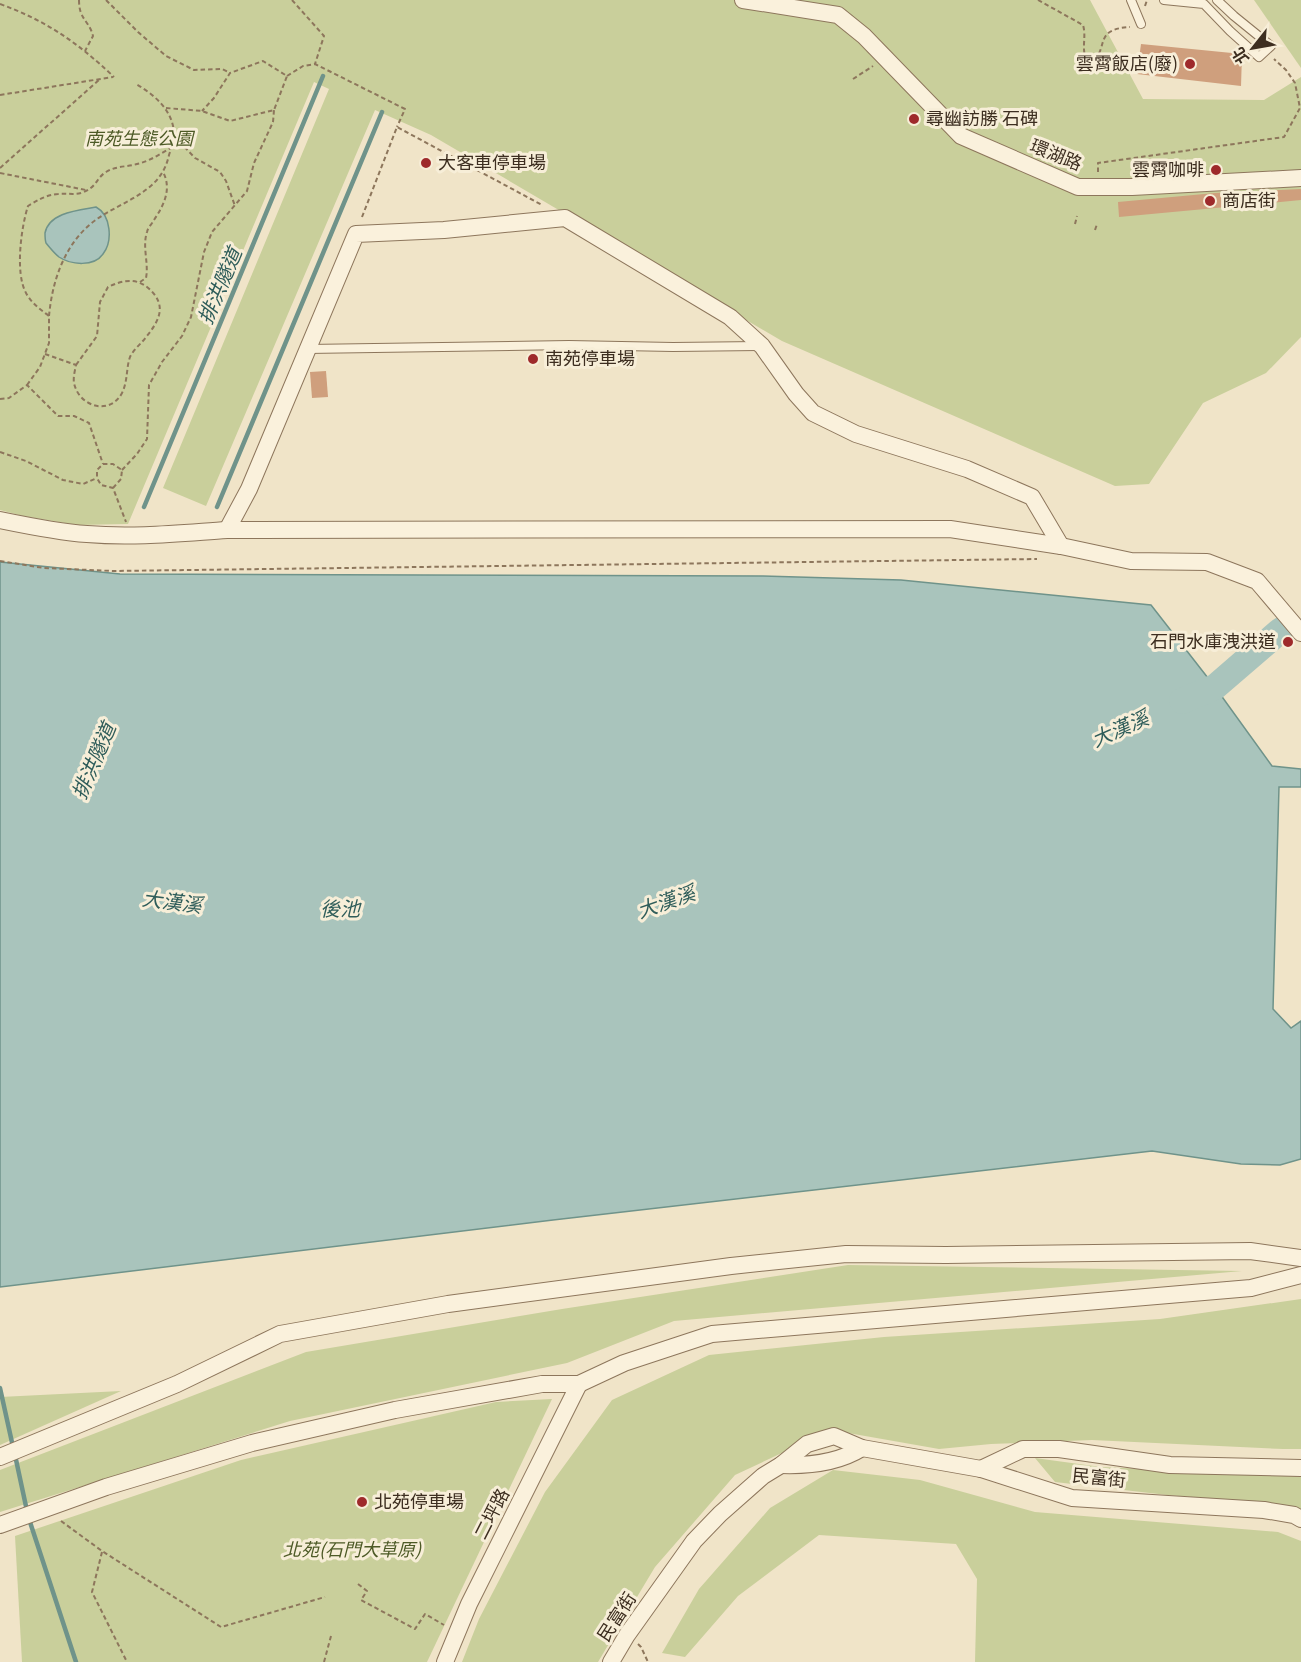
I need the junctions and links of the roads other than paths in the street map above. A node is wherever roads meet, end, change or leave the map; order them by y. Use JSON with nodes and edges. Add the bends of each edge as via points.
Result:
{"nodes":[{"id":1,"x":743,"y":0,"type":"edge"},
{"id":2,"x":1131,"y":0,"type":"edge"},
{"id":3,"x":1164,"y":0,"type":"edge"},
{"id":4,"x":1217,"y":0,"type":"edge"},
{"id":5,"x":1141,"y":24,"type":"road end"},
{"id":6,"x":1301,"y":178,"type":"edge"},
{"id":7,"x":762,"y":346,"type":"junction"},
{"id":8,"x":306,"y":349,"type":"junction"},
{"id":9,"x":0,"y":520,"type":"edge"},
{"id":10,"x":227,"y":530,"type":"junction"},
{"id":11,"x":1061,"y":546,"type":"junction"},
{"id":12,"x":1301,"y":633,"type":"edge"},
{"id":13,"x":1301,"y":1258,"type":"edge"},
{"id":14,"x":1301,"y":1275,"type":"edge"},
{"id":15,"x":579,"y":1384,"type":"junction"},
{"id":16,"x":0,"y":1457,"type":"edge"},
{"id":17,"x":1301,"y":1468,"type":"edge"},
{"id":18,"x":981,"y":1469,"type":"junction"},
{"id":19,"x":1301,"y":1519,"type":"edge"},
{"id":20,"x":0,"y":1525,"type":"edge"},
{"id":21,"x":445,"y":1662,"type":"edge"},
{"id":22,"x":612,"y":1662,"type":"edge"}],
"edges":[{"from":1,"to":6,"type":"street","name":"環湖路","via":[[838,15],[864,36],[961,136],[1078,187]]},
{"from":2,"to":5,"type":"lane"},
{"from":3,"to":4,"type":"lane","via":[[1204,4],[1259,57],[1271,46]]},
{"from":7,"to":8,"type":"lane"},
{"from":7,"to":8,"type":"street","via":[[730,317],[565,218],[356,234]]},
{"from":7,"to":11,"type":"street","via":[[813,413],[856,434],[967,469],[1032,497]]},
{"from":8,"to":10,"type":"street","via":[[249,489]]},
{"from":9,"to":10,"type":"street","via":[[88,534]]},
{"from":10,"to":11,"type":"street","via":[[950,529]]},
{"from":11,"to":12,"type":"street","via":[[1131,561],[1208,562],[1257,581]]},
{"from":13,"to":16,"type":"street","via":[[1250,1251],[846,1254],[448,1305],[280,1334],[177,1384]]},
{"from":14,"to":15,"type":"street","via":[[1251,1288],[712,1334],[624,1363]]},
{"from":15,"to":20,"type":"street","via":[[542,1384],[395,1410],[252,1443],[106,1487]]},
{"from":15,"to":21,"type":"street","name":"二坪路","via":[[469,1604]]},
{"from":17,"to":18,"type":"street","via":[[1170,1464],[1059,1449],[1023,1449]]},
{"from":18,"to":19,"type":"street","name":"民富街","via":[[1072,1497],[1263,1510]]},
{"from":18,"to":22,"type":"street","name":"民富街","via":[[862,1448],[849,1456],[806,1466],[781,1465],[749,1488],[694,1540]]}]}
